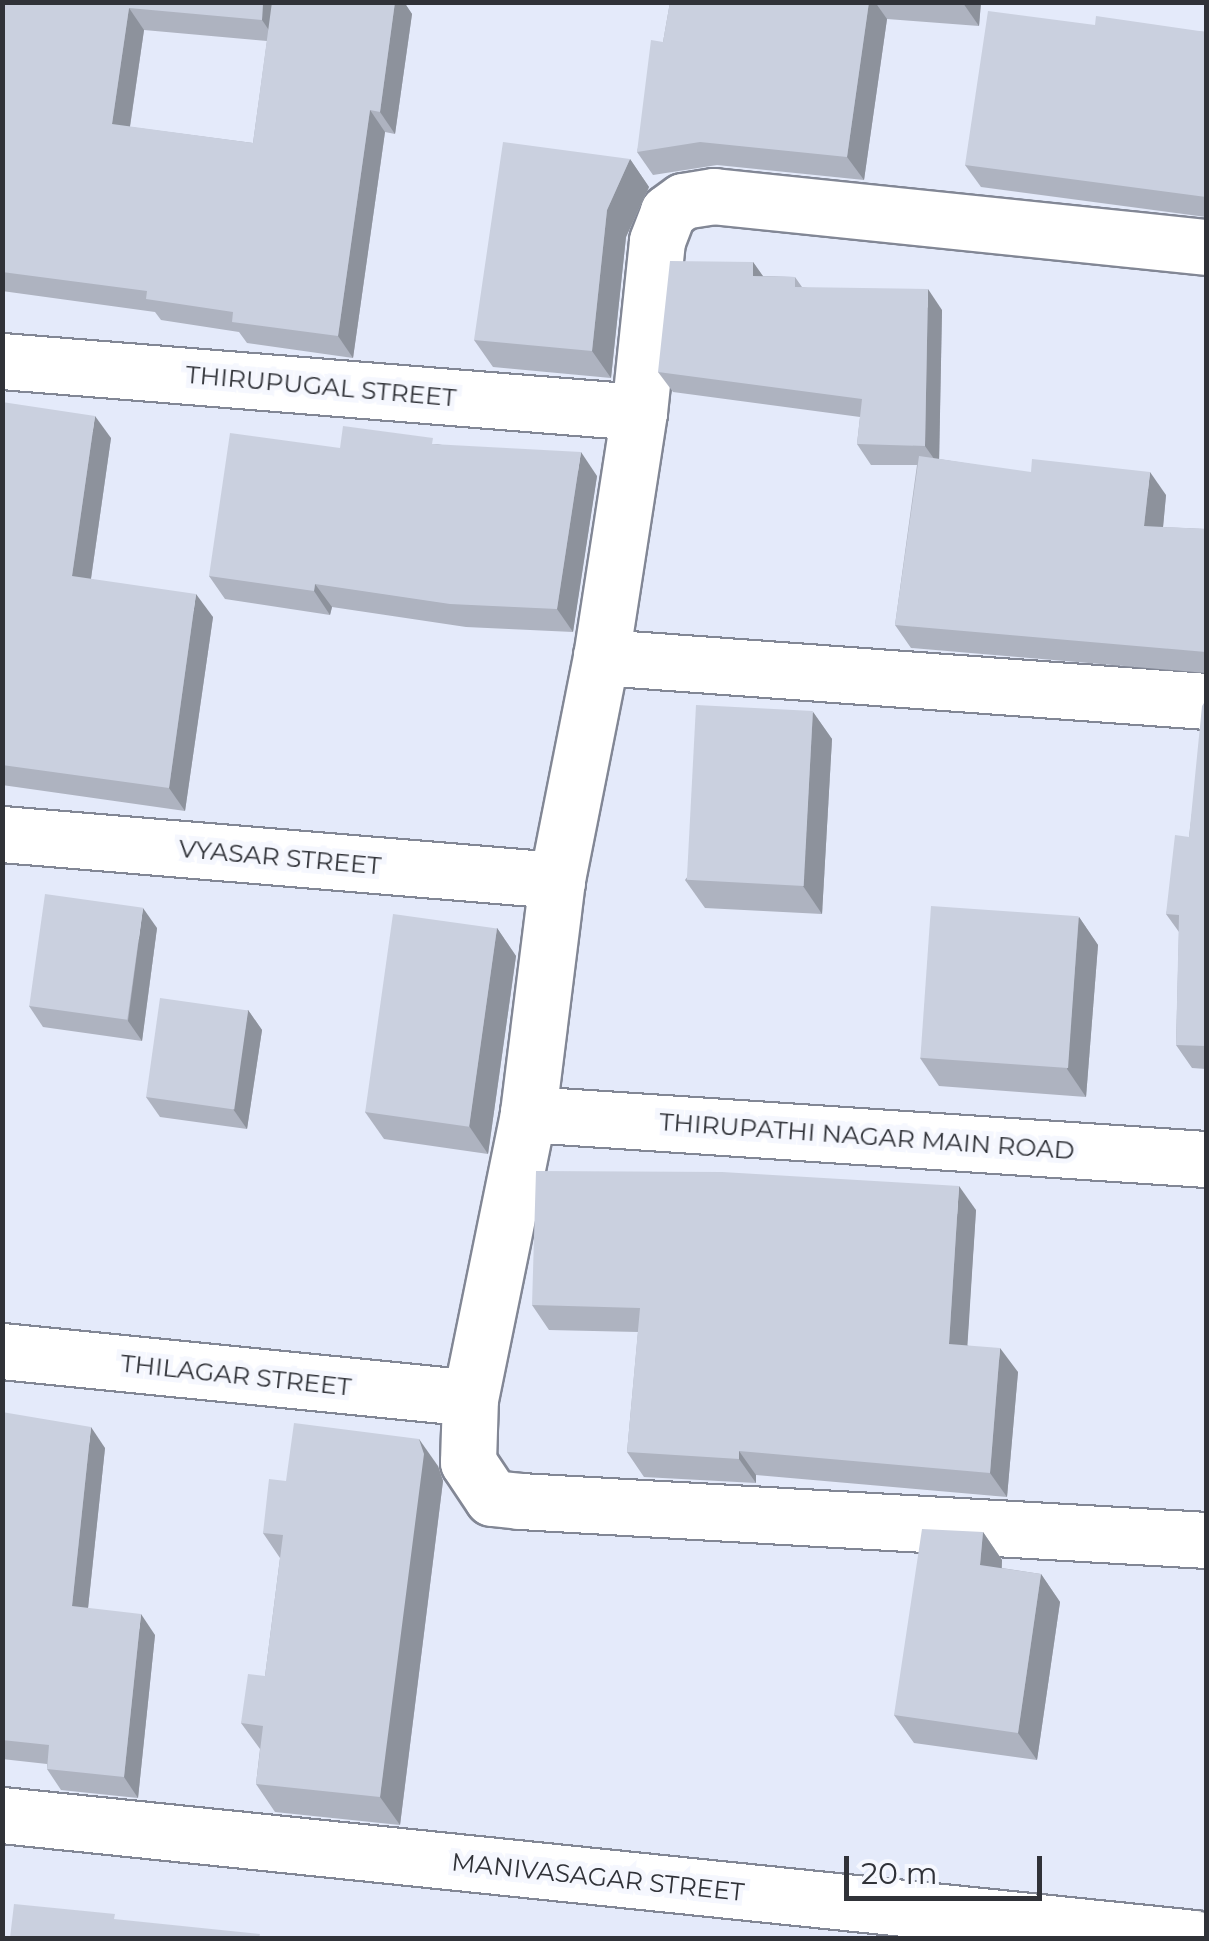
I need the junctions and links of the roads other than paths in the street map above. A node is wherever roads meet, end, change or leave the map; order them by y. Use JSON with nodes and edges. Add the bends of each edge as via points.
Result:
{"nodes":[{"id":1,"x":1206,"y":247,"type":"edge"},
{"id":2,"x":2,"y":361,"type":"edge"},
{"id":3,"x":639,"y":412,"type":"junction"},
{"id":4,"x":600,"y":657,"type":"junction"},
{"id":5,"x":1206,"y":701,"type":"edge"},
{"id":6,"x":2,"y":834,"type":"edge"},
{"id":7,"x":556,"y":880,"type":"junction"},
{"id":8,"x":528,"y":1114,"type":"junction"},
{"id":9,"x":1206,"y":1159,"type":"edge"},
{"id":10,"x":2,"y":1351,"type":"edge"},
{"id":11,"x":470,"y":1398,"type":"junction"},
{"id":12,"x":1206,"y":1540,"type":"edge"},
{"id":13,"x":2,"y":1814,"type":"edge"},
{"id":14,"x":1194,"y":1938,"type":"edge"}],
"edges":[{"from":1,"to":3,"type":"street","via":[[714,196],[683,201],[668,212],[658,241]]},
{"from":2,"to":3,"type":"street","name":"THIRUPUGAL STREET"},
{"from":3,"to":4,"type":"street"},
{"from":4,"to":5,"type":"street"},
{"from":4,"to":7,"type":"street"},
{"from":6,"to":7,"type":"street","name":"VYASAR STREET"},
{"from":7,"to":8,"type":"street"},
{"from":8,"to":9,"type":"street","name":"THIRUPATHI NAGAR MAIN ROAD"},
{"from":8,"to":11,"type":"street"},
{"from":10,"to":11,"type":"street","name":"THILAGAR STREET"},
{"from":11,"to":12,"type":"street","via":[[468,1462],[492,1498]]},
{"from":13,"to":14,"type":"street","name":"MANIVASAGAR STREET"}]}
